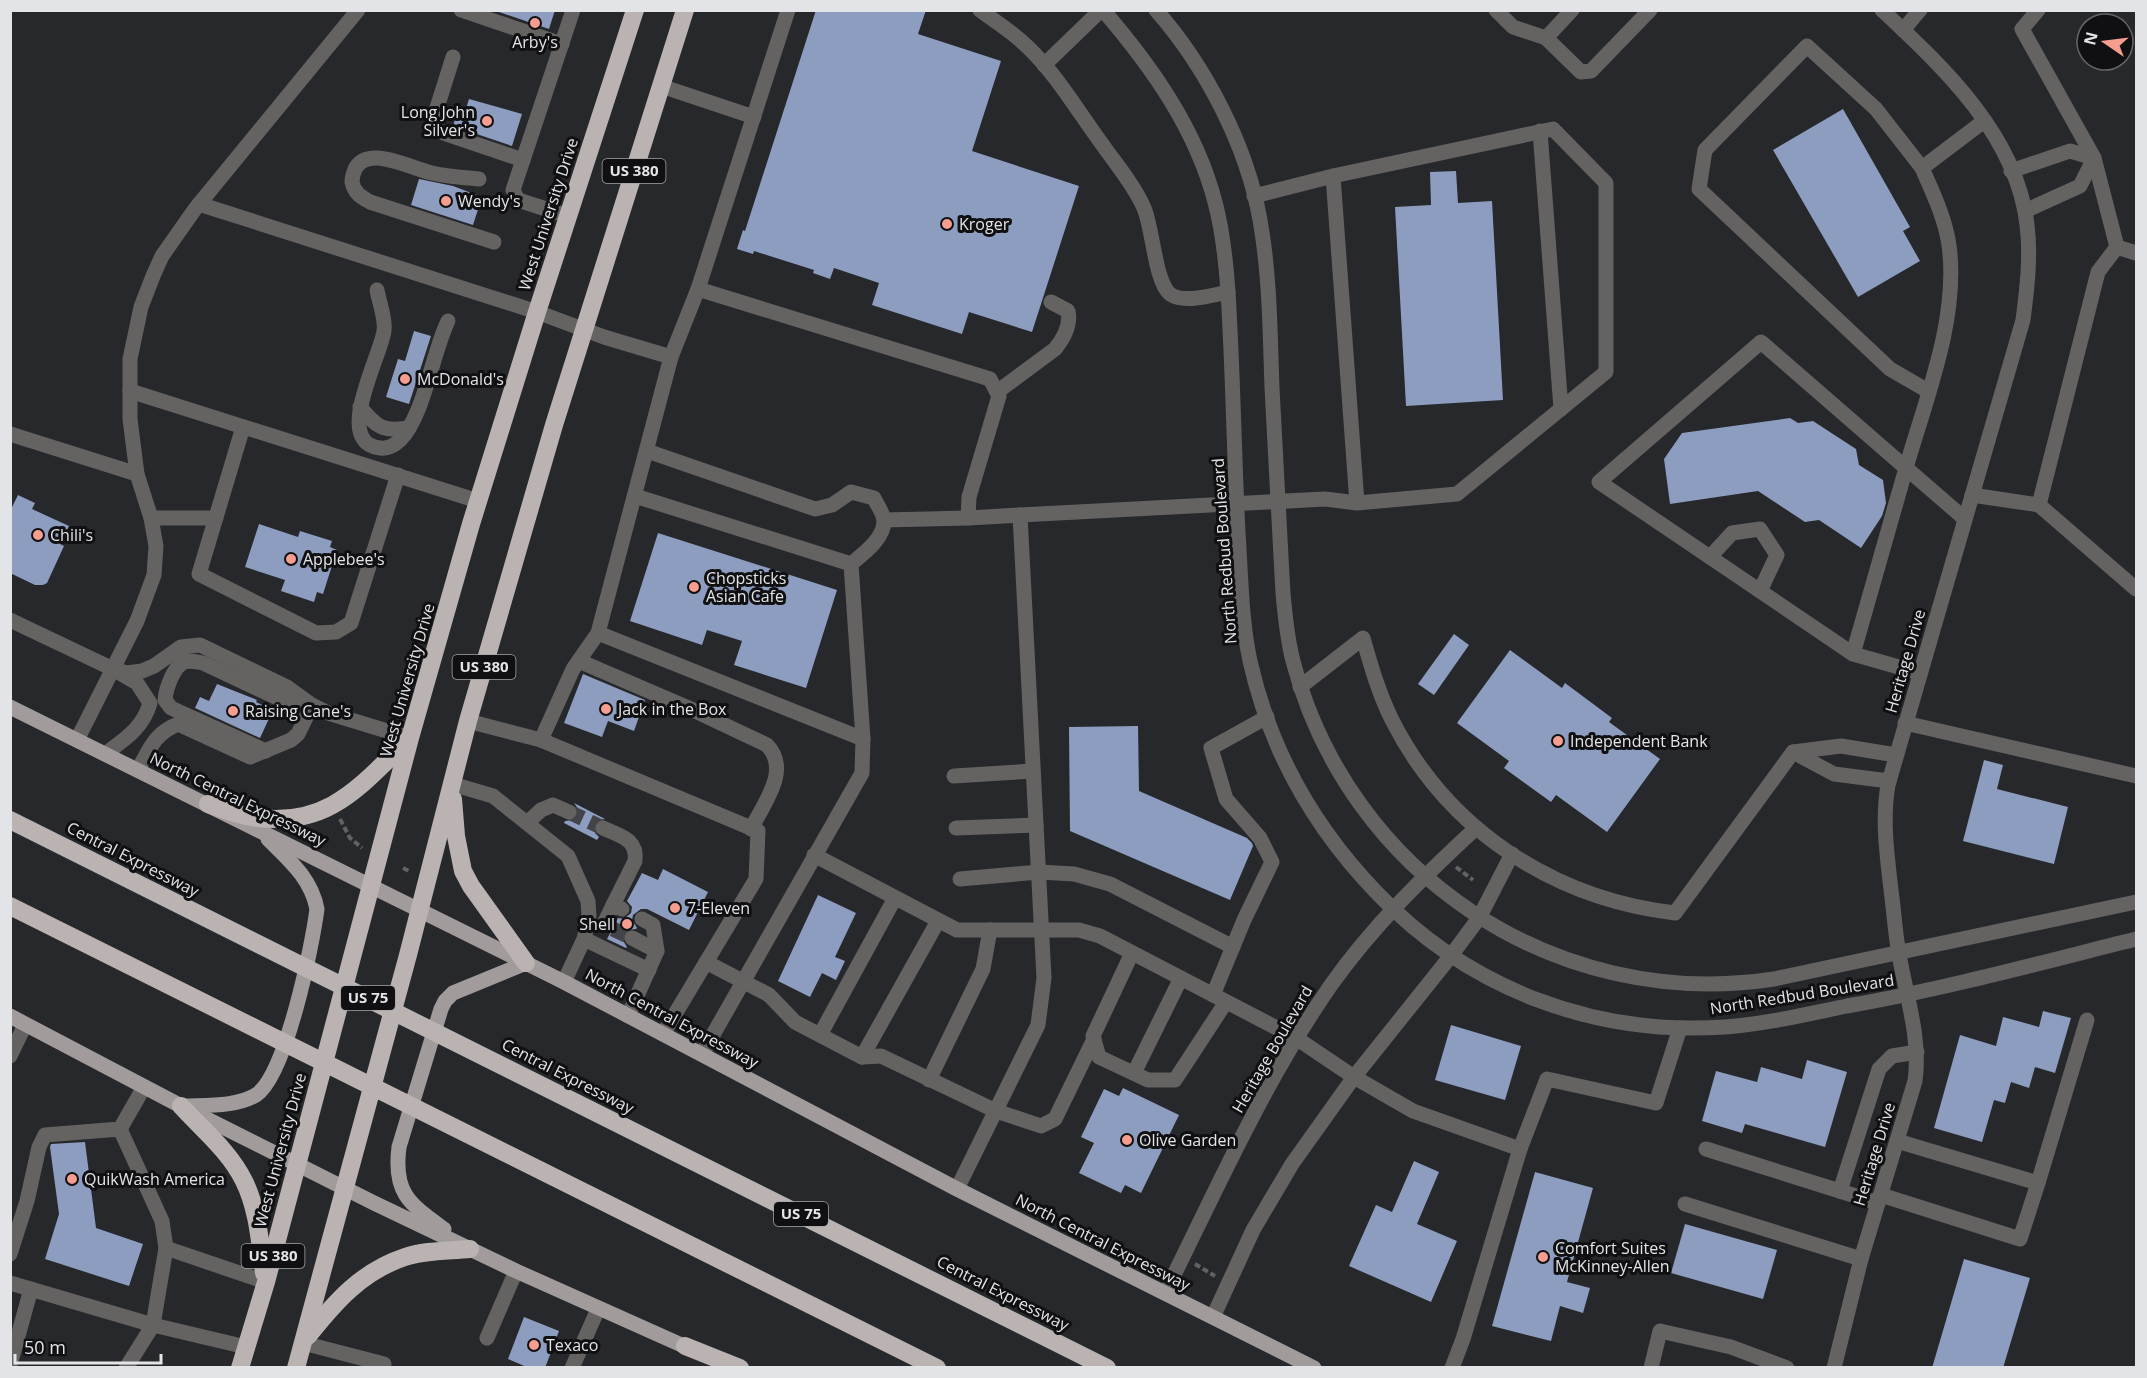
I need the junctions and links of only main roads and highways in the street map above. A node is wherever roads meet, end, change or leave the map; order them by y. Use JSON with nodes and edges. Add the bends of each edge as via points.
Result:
{"nodes":[{"id":1,"x":635,"y":10,"type":"edge"},
{"id":2,"x":685,"y":10,"type":"edge"},
{"id":3,"x":10,"y":706,"type":"edge"},
{"id":4,"x":410,"y":738,"type":"junction"},
{"id":5,"x":452,"y":784,"type":"junction"},
{"id":6,"x":208,"y":804,"type":"junction"},
{"id":7,"x":10,"y":820,"type":"edge"},
{"id":8,"x":259,"y":830,"type":"junction"},
{"id":9,"x":372,"y":885,"type":"junction"},
{"id":10,"x":10,"y":906,"type":"edge"},
{"id":11,"x":419,"y":910,"type":"junction"},
{"id":12,"x":526,"y":963,"type":"junction"},
{"id":13,"x":10,"y":1016,"type":"edge"},
{"id":14,"x":181,"y":1106,"type":"junction"},
{"id":15,"x":297,"y":1164,"type":"junction"},
{"id":16,"x":344,"y":1187,"type":"junction"},
{"id":17,"x":470,"y":1249,"type":"junction"},
{"id":18,"x":266,"y":1282,"type":"junction"},
{"id":19,"x":303,"y":1342,"type":"junction"},
{"id":20,"x":685,"y":1346,"type":"junction"},
{"id":21,"x":240,"y":1368,"type":"edge"},
{"id":22,"x":296,"y":1368,"type":"edge"},
{"id":23,"x":728,"y":1368,"type":"edge"},
{"id":24,"x":741,"y":1368,"type":"edge"},
{"id":25,"x":937,"y":1368,"type":"edge"},
{"id":26,"x":1107,"y":1368,"type":"edge"},
{"id":27,"x":1314,"y":1368,"type":"edge"}],
"edges":[{"from":1,"to":4,"type":"highway","name":"West University Drive","number":"US 380","via":[[478,501]]},
{"from":2,"to":5,"type":"highway","number":"US 380","via":[[554,425]]},
{"from":3,"to":6,"type":"main road","name":"North Central Expressway"},
{"from":4,"to":6,"type":"highway","via":[[355,791],[313,814],[270,819]]},
{"from":4,"to":9,"type":"highway","name":"West University Drive","number":"US 380"},
{"from":5,"to":11,"type":"highway","number":"US 380"},
{"from":5,"to":12,"type":"highway","via":[[463,871]]},
{"from":6,"to":8,"type":"main road","name":"North Central Expressway"},
{"from":7,"to":26,"type":"highway","name":"Central Expressway","number":"US 75"},
{"from":8,"to":9,"type":"main road","name":"North Central Expressway"},
{"from":8,"to":14,"type":"main road","via":[[299,869],[315,896],[317,909],[285,1045],[258,1094],[231,1103]]},
{"from":9,"to":11,"type":"main road","name":"North Central Expressway"},
{"from":9,"to":15,"type":"highway","name":"West University Drive","number":"US 380"},
{"from":10,"to":25,"type":"highway"},
{"from":11,"to":12,"type":"main road","name":"North Central Expressway"},
{"from":11,"to":16,"type":"highway","number":"US 380"},
{"from":12,"to":17,"type":"main road","via":[[462,988],[445,1001],[399,1147],[399,1179],[412,1205]]},
{"from":12,"to":27,"type":"main road","name":"North Central Expressway","via":[[957,1189]]},
{"from":13,"to":14,"type":"main road"},
{"from":14,"to":15,"type":"main road"},
{"from":14,"to":18,"type":"highway","via":[[230,1159],[245,1184],[256,1217]]},
{"from":15,"to":16,"type":"main road"},
{"from":15,"to":18,"type":"highway","name":"West University Drive","number":"US 380"},
{"from":16,"to":17,"type":"main road"},
{"from":16,"to":19,"type":"highway","number":"US 380"},
{"from":17,"to":19,"type":"highway","via":[[408,1256],[381,1268],[333,1304]]},
{"from":17,"to":20,"type":"main road"},
{"from":18,"to":21,"type":"highway","name":"West University Drive","number":"US 380"},
{"from":19,"to":22,"type":"highway","number":"US 380"},
{"from":20,"to":23,"type":"main road"},
{"from":20,"to":24,"type":"highway"}]}
